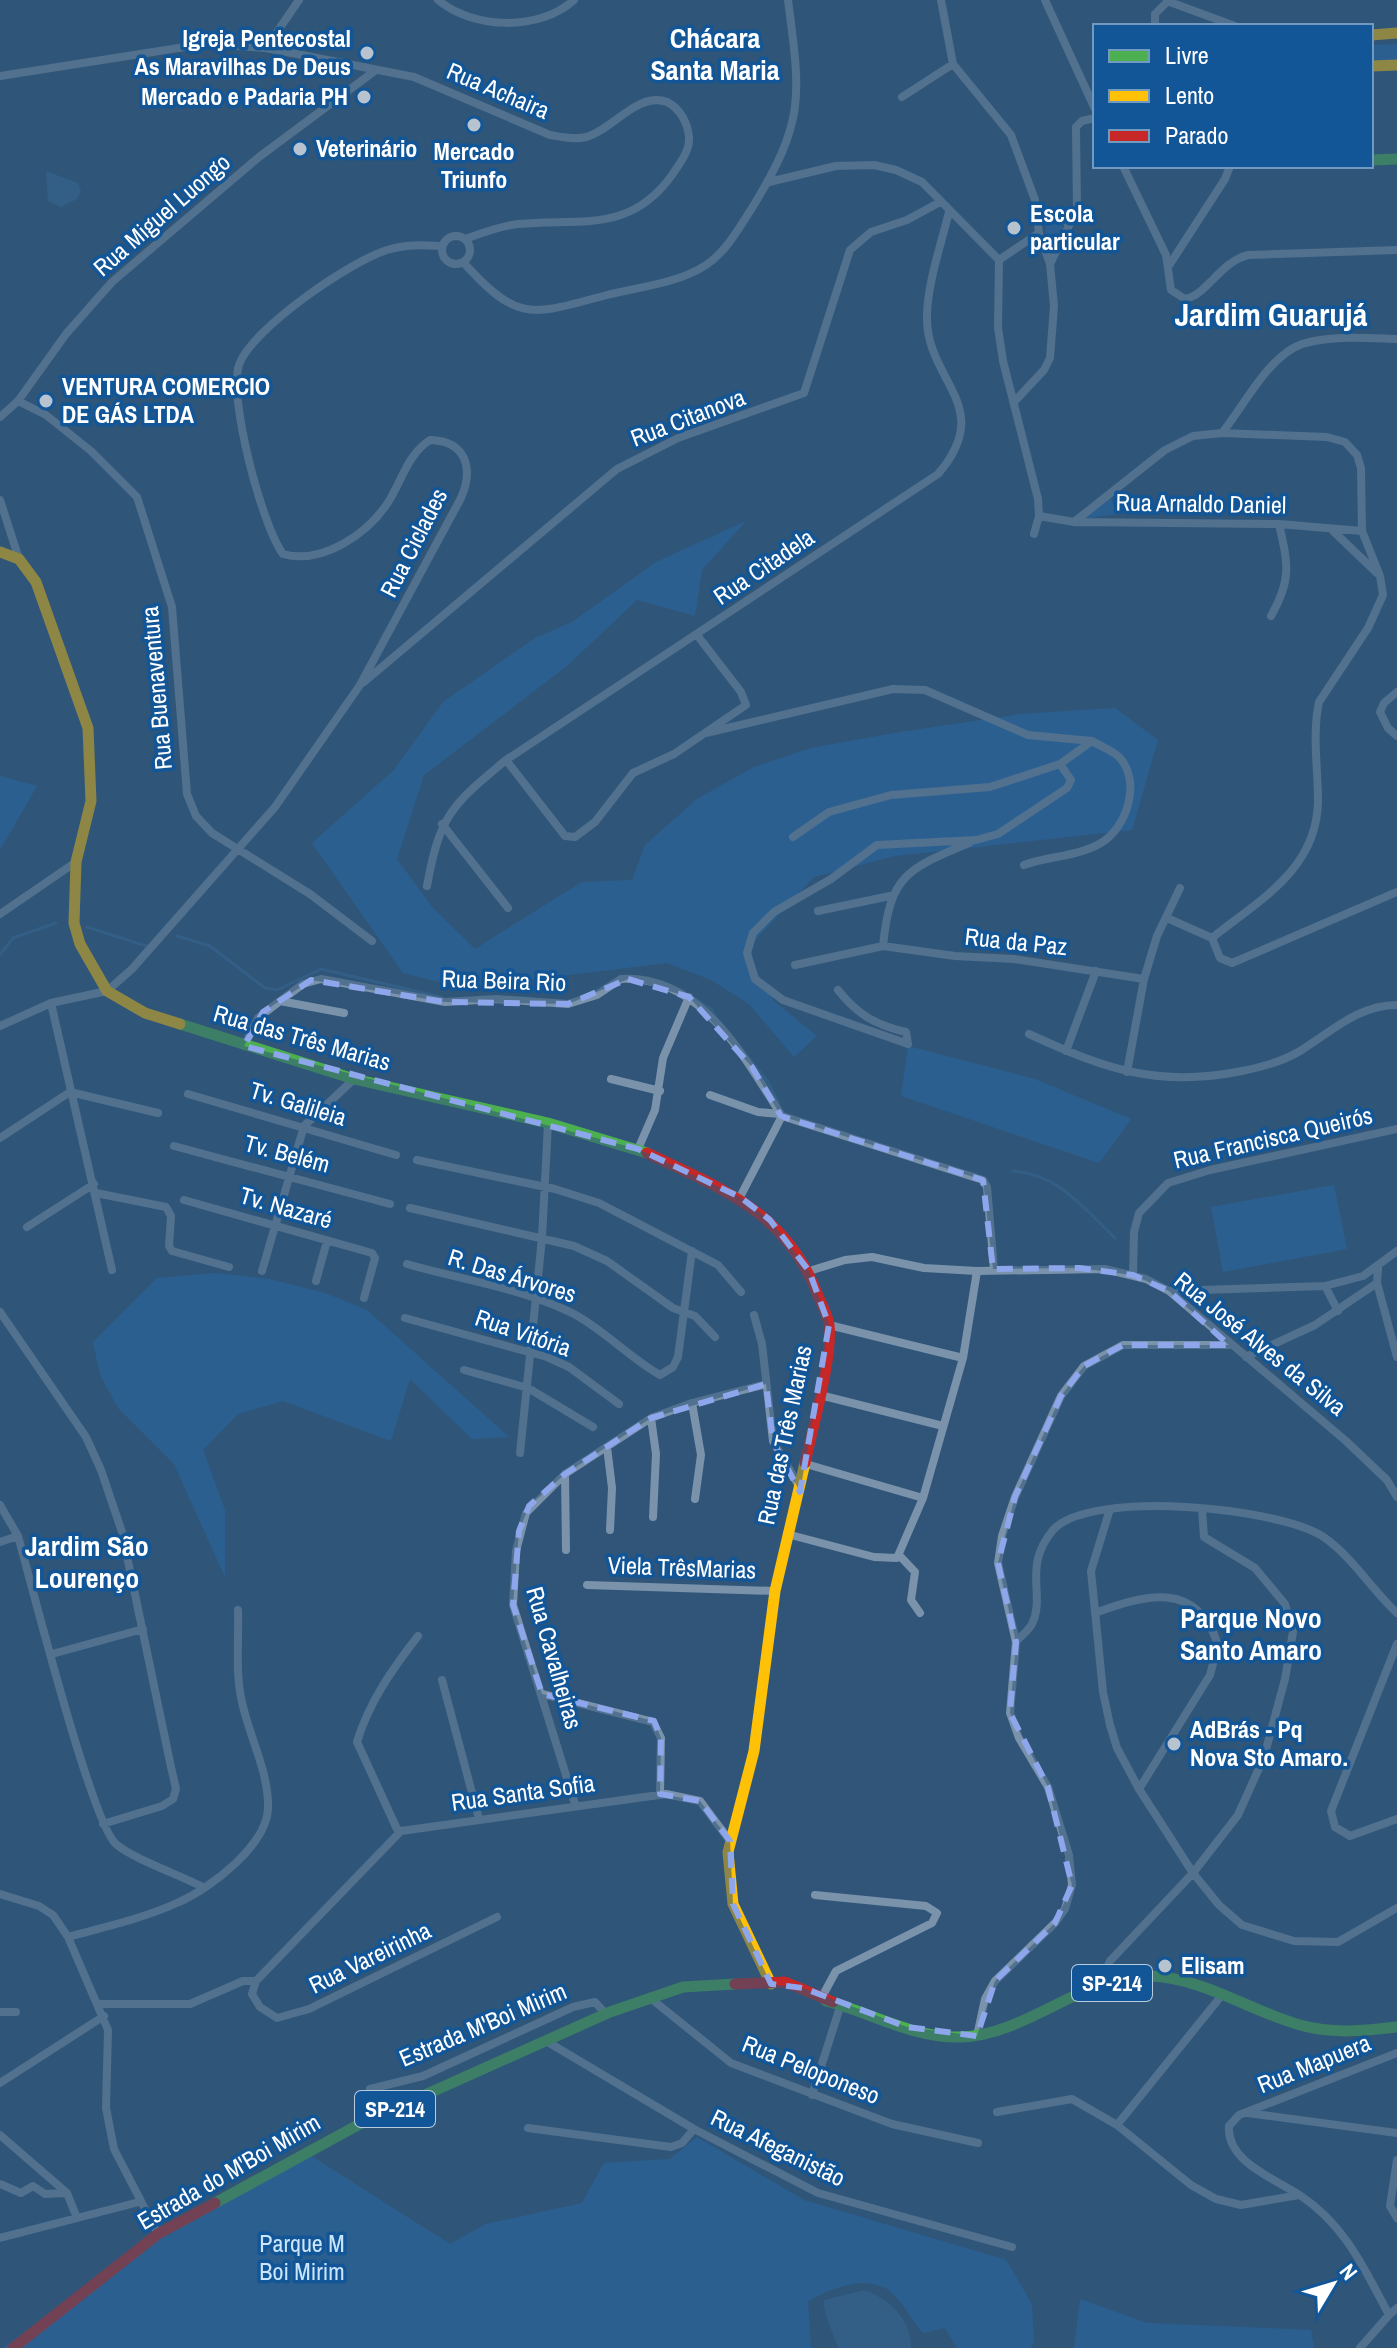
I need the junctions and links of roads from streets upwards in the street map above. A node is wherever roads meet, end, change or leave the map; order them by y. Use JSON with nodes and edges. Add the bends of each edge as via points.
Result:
{"nodes":[{"id":1,"x":299,"y":0,"type":"edge"},
{"id":2,"x":438,"y":0,"type":"edge"},
{"id":3,"x":574,"y":0,"type":"edge"},
{"id":4,"x":788,"y":0,"type":"edge"},
{"id":5,"x":941,"y":0,"type":"edge"},
{"id":6,"x":1045,"y":0,"type":"edge"},
{"id":7,"x":1168,"y":1,"type":"edge"},
{"id":8,"x":1155,"y":24,"type":"edge"},
{"id":9,"x":1230,"y":24,"type":"edge"},
{"id":10,"x":1397,"y":33,"type":"edge"},
{"id":11,"x":1373,"y":35,"type":"edge"},
{"id":12,"x":266,"y":48,"type":"junction"},
{"id":13,"x":953,"y":64,"type":"junction"},
{"id":14,"x":1397,"y":65,"type":"edge"},
{"id":15,"x":1373,"y":66,"type":"edge"},
{"id":16,"x":376,"y":70,"type":"junction"},
{"id":17,"x":0,"y":76,"type":"edge"},
{"id":18,"x":902,"y":97,"type":"dead end"},
{"id":19,"x":1093,"y":105,"type":"edge"},
{"id":20,"x":1093,"y":118,"type":"edge"},
{"id":21,"x":1397,"y":159,"type":"edge"},
{"id":22,"x":1373,"y":160,"type":"edge"},
{"id":23,"x":1124,"y":168,"type":"edge"},
{"id":24,"x":1229,"y":168,"type":"edge"},
{"id":25,"x":769,"y":182,"type":"junction"},
{"id":26,"x":940,"y":202,"type":"junction"},
{"id":27,"x":949,"y":212,"type":"junction"},
{"id":28,"x":1038,"y":217,"type":"junction"},
{"id":29,"x":1071,"y":222,"type":"junction"},
{"id":30,"x":1039,"y":233,"type":"junction"},
{"id":31,"x":465,"y":239,"type":"junction"},
{"id":32,"x":442,"y":246,"type":"junction"},
{"id":33,"x":1397,"y":250,"type":"edge"},
{"id":34,"x":999,"y":260,"type":"junction"},
{"id":35,"x":463,"y":262,"type":"junction"},
{"id":36,"x":1050,"y":264,"type":"junction"},
{"id":37,"x":1170,"y":264,"type":"junction"},
{"id":38,"x":1397,"y":339,"type":"edge"},
{"id":39,"x":18,"y":401,"type":"junction"},
{"id":40,"x":1015,"y":401,"type":"junction"},
{"id":41,"x":0,"y":417,"type":"edge"},
{"id":42,"x":1222,"y":433,"type":"junction"},
{"id":43,"x":0,"y":500,"type":"edge"},
{"id":44,"x":1039,"y":516,"type":"junction"},
{"id":45,"x":1074,"y":522,"type":"junction"},
{"id":46,"x":1279,"y":524,"type":"junction"},
{"id":47,"x":1332,"y":530,"type":"junction"},
{"id":48,"x":1362,"y":531,"type":"junction"},
{"id":49,"x":1034,"y":534,"type":"dead end"},
{"id":50,"x":0,"y":552,"type":"edge"},
{"id":51,"x":19,"y":559,"type":"junction"},
{"id":52,"x":1380,"y":576,"type":"junction"},
{"id":53,"x":1271,"y":616,"type":"dead end"},
{"id":54,"x":697,"y":635,"type":"junction"},
{"id":55,"x":360,"y":685,"type":"junction"},
{"id":56,"x":1397,"y":692,"type":"edge"},
{"id":57,"x":706,"y":733,"type":"junction"},
{"id":58,"x":1397,"y":736,"type":"edge"},
{"id":59,"x":1092,"y":741,"type":"junction"},
{"id":60,"x":506,"y":760,"type":"junction"},
{"id":61,"x":1060,"y":764,"type":"junction"},
{"id":62,"x":442,"y":824,"type":"junction"},
{"id":63,"x":793,"y":837,"type":"dead end"},
{"id":64,"x":976,"y":840,"type":"junction"},
{"id":65,"x":238,"y":850,"type":"junction"},
{"id":66,"x":76,"y":862,"type":"junction"},
{"id":67,"x":1024,"y":865,"type":"dead end"},
{"id":68,"x":427,"y":886,"type":"dead end"},
{"id":69,"x":1180,"y":888,"type":"dead end"},
{"id":70,"x":1397,"y":892,"type":"edge"},
{"id":71,"x":890,"y":896,"type":"junction"},
{"id":72,"x":508,"y":908,"type":"dead end"},
{"id":73,"x":818,"y":911,"type":"dead end"},
{"id":74,"x":0,"y":914,"type":"edge"},
{"id":75,"x":1167,"y":918,"type":"junction"},
{"id":76,"x":1212,"y":938,"type":"junction"},
{"id":77,"x":372,"y":941,"type":"dead end"},
{"id":78,"x":883,"y":946,"type":"junction"},
{"id":79,"x":795,"y":965,"type":"dead end"},
{"id":80,"x":1096,"y":971,"type":"junction"},
{"id":81,"x":1144,"y":979,"type":"junction"},
{"id":82,"x":838,"y":990,"type":"dead end"},
{"id":83,"x":107,"y":991,"type":"junction"},
{"id":84,"x":689,"y":997,"type":"junction"},
{"id":85,"x":280,"y":1001,"type":"junction"},
{"id":86,"x":51,"y":1003,"type":"junction"},
{"id":87,"x":1397,"y":1005,"type":"edge"},
{"id":88,"x":344,"y":1013,"type":"dead end"},
{"id":89,"x":0,"y":1026,"type":"edge"},
{"id":90,"x":1029,"y":1034,"type":"dead end"},
{"id":91,"x":244,"y":1046,"type":"junction"},
{"id":92,"x":1066,"y":1051,"type":"junction"},
{"id":93,"x":1127,"y":1072,"type":"junction"},
{"id":94,"x":354,"y":1079,"type":"junction"},
{"id":95,"x":611,"y":1079,"type":"dead end"},
{"id":96,"x":660,"y":1091,"type":"junction"},
{"id":97,"x":70,"y":1092,"type":"junction"},
{"id":98,"x":188,"y":1094,"type":"dead end"},
{"id":99,"x":710,"y":1095,"type":"dead end"},
{"id":100,"x":158,"y":1113,"type":"dead end"},
{"id":101,"x":781,"y":1115,"type":"junction"},
{"id":102,"x":548,"y":1123,"type":"junction"},
{"id":103,"x":304,"y":1126,"type":"junction"},
{"id":104,"x":1397,"y":1129,"type":"edge"},
{"id":105,"x":0,"y":1138,"type":"edge"},
{"id":106,"x":174,"y":1146,"type":"dead end"},
{"id":107,"x":638,"y":1149,"type":"junction"},
{"id":108,"x":396,"y":1155,"type":"dead end"},
{"id":109,"x":417,"y":1160,"type":"dead end"},
{"id":110,"x":289,"y":1177,"type":"junction"},
{"id":111,"x":546,"y":1187,"type":"junction"},
{"id":112,"x":95,"y":1188,"type":"junction"},
{"id":113,"x":740,"y":1197,"type":"junction"},
{"id":114,"x":184,"y":1200,"type":"dead end"},
{"id":115,"x":390,"y":1204,"type":"dead end"},
{"id":116,"x":410,"y":1208,"type":"dead end"},
{"id":117,"x":274,"y":1225,"type":"junction"},
{"id":118,"x":27,"y":1227,"type":"dead end"},
{"id":119,"x":542,"y":1238,"type":"junction"},
{"id":120,"x":327,"y":1241,"type":"junction"},
{"id":121,"x":692,"y":1251,"type":"junction"},
{"id":122,"x":1397,"y":1251,"type":"edge"},
{"id":123,"x":407,"y":1264,"type":"dead end"},
{"id":124,"x":229,"y":1267,"type":"dead end"},
{"id":125,"x":1378,"y":1268,"type":"junction"},
{"id":126,"x":994,"y":1269,"type":"junction"},
{"id":127,"x":112,"y":1270,"type":"dead end"},
{"id":128,"x":262,"y":1271,"type":"dead end"},
{"id":129,"x":809,"y":1271,"type":"junction"},
{"id":130,"x":977,"y":1271,"type":"junction"},
{"id":131,"x":1133,"y":1275,"type":"junction"},
{"id":132,"x":316,"y":1281,"type":"dead end"},
{"id":133,"x":1377,"y":1283,"type":"junction"},
{"id":134,"x":1325,"y":1286,"type":"junction"},
{"id":135,"x":1169,"y":1291,"type":"junction"},
{"id":136,"x":741,"y":1292,"type":"dead end"},
{"id":137,"x":364,"y":1298,"type":"dead end"},
{"id":138,"x":536,"y":1299,"type":"junction"},
{"id":139,"x":1338,"y":1311,"type":"junction"},
{"id":140,"x":0,"y":1312,"type":"edge"},
{"id":141,"x":684,"y":1312,"type":"junction"},
{"id":142,"x":754,"y":1315,"type":"dead end"},
{"id":143,"x":405,"y":1318,"type":"dead end"},
{"id":144,"x":829,"y":1325,"type":"junction"},
{"id":145,"x":715,"y":1337,"type":"dead end"},
{"id":146,"x":1229,"y":1345,"type":"junction"},
{"id":147,"x":531,"y":1351,"type":"junction"},
{"id":148,"x":1246,"y":1357,"type":"junction"},
{"id":149,"x":1397,"y":1357,"type":"edge"},
{"id":150,"x":963,"y":1358,"type":"junction"},
{"id":151,"x":464,"y":1370,"type":"dead end"},
{"id":152,"x":766,"y":1384,"type":"junction"},
{"id":153,"x":528,"y":1388,"type":"junction"},
{"id":154,"x":820,"y":1395,"type":"junction"},
{"id":155,"x":692,"y":1403,"type":"junction"},
{"id":156,"x":619,"y":1404,"type":"dead end"},
{"id":157,"x":651,"y":1418,"type":"junction"},
{"id":158,"x":943,"y":1426,"type":"junction"},
{"id":159,"x":593,"y":1427,"type":"dead end"},
{"id":160,"x":607,"y":1447,"type":"junction"},
{"id":161,"x":520,"y":1453,"type":"dead end"},
{"id":162,"x":806,"y":1464,"type":"junction"},
{"id":163,"x":565,"y":1474,"type":"junction"},
{"id":164,"x":800,"y":1487,"type":"junction"},
{"id":165,"x":1397,"y":1497,"type":"edge"},
{"id":166,"x":923,"y":1498,"type":"junction"},
{"id":167,"x":695,"y":1499,"type":"dead end"},
{"id":168,"x":0,"y":1505,"type":"edge"},
{"id":169,"x":1110,"y":1509,"type":"junction"},
{"id":170,"x":1202,"y":1509,"type":"junction"},
{"id":171,"x":653,"y":1517,"type":"dead end"},
{"id":172,"x":610,"y":1530,"type":"dead end"},
{"id":173,"x":787,"y":1534,"type":"junction"},
{"id":174,"x":18,"y":1536,"type":"junction"},
{"id":175,"x":0,"y":1542,"type":"edge"},
{"id":176,"x":566,"y":1550,"type":"dead end"},
{"id":177,"x":899,"y":1555,"type":"junction"},
{"id":178,"x":587,"y":1585,"type":"dead end"},
{"id":179,"x":775,"y":1591,"type":"junction"},
{"id":180,"x":238,"y":1610,"type":"dead end"},
{"id":181,"x":920,"y":1613,"type":"dead end"},
{"id":182,"x":1095,"y":1613,"type":"junction"},
{"id":183,"x":1397,"y":1613,"type":"edge"},
{"id":184,"x":143,"y":1629,"type":"junction"},
{"id":185,"x":418,"y":1636,"type":"dead end"},
{"id":186,"x":1016,"y":1642,"type":"junction"},
{"id":187,"x":1397,"y":1644,"type":"edge"},
{"id":188,"x":52,"y":1654,"type":"junction"},
{"id":189,"x":442,"y":1680,"type":"dead end"},
{"id":190,"x":542,"y":1694,"type":"junction"},
{"id":191,"x":1139,"y":1789,"type":"junction"},
{"id":192,"x":660,"y":1794,"type":"junction"},
{"id":193,"x":575,"y":1804,"type":"junction"},
{"id":194,"x":479,"y":1819,"type":"junction"},
{"id":195,"x":1397,"y":1819,"type":"edge"},
{"id":196,"x":103,"y":1824,"type":"junction"},
{"id":197,"x":401,"y":1831,"type":"junction"},
{"id":198,"x":730,"y":1841,"type":"junction"},
{"id":199,"x":1193,"y":1873,"type":"junction"},
{"id":200,"x":203,"y":1887,"type":"junction"},
{"id":201,"x":0,"y":1894,"type":"edge"},
{"id":202,"x":815,"y":1895,"type":"dead end"},
{"id":203,"x":1397,"y":1908,"type":"edge"},
{"id":204,"x":497,"y":1917,"type":"dead end"},
{"id":205,"x":68,"y":1937,"type":"junction"},
{"id":206,"x":256,"y":1981,"type":"junction"},
{"id":207,"x":765,"y":1984,"type":"junction"},
{"id":208,"x":1098,"y":1989,"type":"junction"},
{"id":209,"x":1222,"y":1995,"type":"junction"},
{"id":210,"x":648,"y":1996,"type":"junction"},
{"id":211,"x":832,"y":2000,"type":"junction"},
{"id":212,"x":98,"y":2004,"type":"junction"},
{"id":213,"x":0,"y":2012,"type":"edge"},
{"id":214,"x":16,"y":2012,"type":"dead end"},
{"id":215,"x":606,"y":2014,"type":"junction"},
{"id":216,"x":104,"y":2016,"type":"junction"},
{"id":217,"x":1397,"y":2027,"type":"edge"},
{"id":218,"x":977,"y":2036,"type":"junction"},
{"id":219,"x":546,"y":2041,"type":"junction"},
{"id":220,"x":1397,"y":2053,"type":"edge"},
{"id":221,"x":0,"y":2083,"type":"edge"},
{"id":222,"x":370,"y":2089,"type":"dead end"},
{"id":223,"x":812,"y":2095,"type":"junction"},
{"id":224,"x":997,"y":2112,"type":"dead end"},
{"id":225,"x":1246,"y":2112,"type":"junction"},
{"id":226,"x":1117,"y":2125,"type":"junction"},
{"id":227,"x":528,"y":2128,"type":"dead end"},
{"id":228,"x":694,"y":2129,"type":"junction"},
{"id":229,"x":1397,"y":2133,"type":"edge"},
{"id":230,"x":0,"y":2135,"type":"edge"},
{"id":231,"x":978,"y":2143,"type":"dead end"},
{"id":232,"x":1397,"y":2160,"type":"edge"},
{"id":233,"x":0,"y":2184,"type":"edge"},
{"id":234,"x":67,"y":2193,"type":"junction"},
{"id":235,"x":1300,"y":2195,"type":"junction"},
{"id":236,"x":139,"y":2202,"type":"junction"},
{"id":237,"x":77,"y":2218,"type":"junction"},
{"id":238,"x":1397,"y":2218,"type":"edge"},
{"id":239,"x":158,"y":2234,"type":"junction"},
{"id":240,"x":0,"y":2238,"type":"edge"},
{"id":241,"x":1012,"y":2247,"type":"dead end"},
{"id":242,"x":1397,"y":2308,"type":"edge"},
{"id":243,"x":1389,"y":2315,"type":"junction"},
{"id":244,"x":13,"y":2348,"type":"edge"},
{"id":245,"x":1360,"y":2348,"type":"edge"}],
"edges":[{"from":1,"to":12,"type":"street"},
{"from":2,"to":3,"type":"street","via":[[460,13],[529,24],[553,16]]},
{"from":4,"to":25,"type":"street","via":[[797,113]]},
{"from":5,"to":13,"type":"street"},
{"from":6,"to":19,"type":"street"},
{"from":7,"to":8,"type":"street","via":[[1155,14]]},
{"from":7,"to":9,"type":"street"},
{"from":10,"to":11,"type":"street"},
{"from":12,"to":16,"type":"street","name":"Rua Achaira"},
{"from":12,"to":17,"type":"street","name":"Rua Achaira","via":[[204,44]]},
{"from":13,"to":18,"type":"street"},
{"from":13,"to":28,"type":"street","via":[[1011,135]]},
{"from":14,"to":15,"type":"street"},
{"from":16,"to":31,"type":"street","name":"Rua Achaira","via":[[414,77],[567,138],[596,134],[636,106],[653,101],[667,102],[681,113],[689,144],[681,161],[655,194],[634,209],[605,221],[516,224]]},
{"from":16,"to":39,"type":"street","name":"Rua Miguel Luongo","via":[[259,157],[112,282]]},
{"from":20,"to":29,"type":"street","via":[[1076,127],[1078,201]]},
{"from":21,"to":22,"type":"street"},
{"from":23,"to":37,"type":"street"},
{"from":24,"to":37,"type":"street"},
{"from":25,"to":26,"type":"street","via":[[836,166],[874,165],[912,176]]},
{"from":25,"to":35,"type":"street","via":[[716,257],[679,276],[546,310],[526,310],[494,296]]},
{"from":26,"to":27,"type":"street"},
{"from":26,"to":55,"type":"street","name":"Rua Citanova","via":[[871,232],[850,250],[804,393],[678,438],[617,469]]},
{"from":27,"to":34,"type":"street"},
{"from":27,"to":54,"type":"street","name":"Rua Citadela","via":[[927,316],[929,336],[962,410],[956,454],[938,474]]},
{"from":28,"to":29,"type":"street"},
{"from":28,"to":30,"type":"street"},
{"from":29,"to":36,"type":"street"},
{"from":30,"to":34,"type":"street"},
{"from":30,"to":36,"type":"street"},
{"from":31,"to":32,"type":"street","via":[[451,236]]},
{"from":31,"to":35,"type":"street","via":[[470,251]]},
{"from":32,"to":35,"type":"street","via":[[449,262]]},
{"from":32,"to":55,"type":"street","name":"Rua Ciclades","via":[[413,244],[359,262],[266,330],[239,364],[235,389],[246,441],[269,528],[283,554],[311,557],[360,532],[381,512],[416,452],[430,440],[445,440],[465,456],[468,470],[461,498]]},
{"from":33,"to":37,"type":"street","via":[[1248,255],[1226,264],[1196,295],[1185,299],[1171,290]]},
{"from":34,"to":40,"type":"street","via":[[998,328]]},
{"from":36,"to":40,"type":"street","via":[[1050,358]]},
{"from":38,"to":42,"type":"street","via":[[1303,344],[1269,371]]},
{"from":39,"to":41,"type":"street","name":"Rua Miguel Luongo"},
{"from":39,"to":65,"type":"street","name":"Rua Buenaventura","via":[[46,415],[91,451],[137,497],[172,607],[187,794],[196,816]]},
{"from":40,"to":44,"type":"street"},
{"from":42,"to":45,"type":"street","via":[[1176,442]]},
{"from":42,"to":48,"type":"street","via":[[1345,442],[1361,468]]},
{"from":43,"to":51,"type":"street"},
{"from":44,"to":45,"type":"street","name":"Rua Arnaldo Daniel"},
{"from":44,"to":49,"type":"street"},
{"from":45,"to":46,"type":"street","name":"Rua Arnaldo Daniel"},
{"from":46,"to":47,"type":"street","name":"Rua Arnaldo Daniel"},
{"from":46,"to":53,"type":"street","via":[[1289,569]]},
{"from":47,"to":48,"type":"street","name":"Rua Arnaldo Daniel"},
{"from":47,"to":52,"type":"street"},
{"from":48,"to":52,"type":"street"},
{"from":50,"to":51,"type":"street"},
{"from":51,"to":66,"type":"street","via":[[36,582],[91,741],[91,801]]},
{"from":52,"to":76,"type":"street","via":[[1381,605],[1319,702],[1318,805],[1304,855],[1279,888]]},
{"from":54,"to":57,"type":"street","via":[[746,702]]},
{"from":54,"to":60,"type":"street","name":"Rua Citadela"},
{"from":55,"to":65,"type":"street","name":"Rua Ciclades","via":[[275,807]]},
{"from":56,"to":58,"type":"street","via":[[1380,712]]},
{"from":57,"to":59,"type":"street","via":[[893,689],[925,690],[1028,735]]},
{"from":57,"to":60,"type":"street","via":[[633,773],[605,812],[571,837]]},
{"from":59,"to":61,"type":"street"},
{"from":59,"to":67,"type":"street","via":[[1119,758],[1130,779],[1128,811],[1103,843]]},
{"from":60,"to":62,"type":"street","name":"Rua Citadela","via":[[466,793]]},
{"from":61,"to":63,"type":"street","via":[[990,787],[891,795],[829,812]]},
{"from":61,"to":64,"type":"street","via":[[1071,780],[1067,788],[998,834]]},
{"from":62,"to":68,"type":"street","name":"Rua Citadela"},
{"from":62,"to":72,"type":"street"},
{"from":64,"to":71,"type":"street","via":[[917,867]]},
{"from":64,"to":82,"type":"street","via":[[877,845],[774,912],[753,933],[747,953],[755,979],[783,1000],[908,1044],[906,1032],[856,1012]]},
{"from":65,"to":77,"type":"street","name":"Rua Buenaventura","via":[[310,894]]},
{"from":65,"to":83,"type":"street","name":"Rua Ciclades"},
{"from":66,"to":74,"type":"street"},
{"from":66,"to":83,"type":"street","via":[[74,923]]},
{"from":69,"to":75,"type":"street"},
{"from":70,"to":76,"type":"street","via":[[1232,963],[1220,958]]},
{"from":71,"to":73,"type":"street"},
{"from":71,"to":78,"type":"street"},
{"from":75,"to":76,"type":"street"},
{"from":75,"to":81,"type":"street"},
{"from":78,"to":79,"type":"street","name":"Rua da Paz"},
{"from":78,"to":80,"type":"street","name":"Rua da Paz"},
{"from":80,"to":81,"type":"street","name":"Rua da Paz"},
{"from":80,"to":92,"type":"street"},
{"from":81,"to":93,"type":"street"},
{"from":83,"to":86,"type":"street"},
{"from":83,"to":91,"type":"street","name":"Rua das Três Marias","via":[[145,1013]]},
{"from":84,"to":85,"type":"street","name":"Rua Beira Rio","via":[[628,979],[568,1004],[445,1002],[321,979],[303,984]]},
{"from":84,"to":96,"type":"street","via":[[663,1058]]},
{"from":84,"to":101,"type":"street","name":"Rua Beira Rio","via":[[708,1011],[752,1067]]},
{"from":85,"to":88,"type":"street"},
{"from":85,"to":91,"type":"street","name":"Rua Beira Rio","via":[[258,1018]]},
{"from":86,"to":89,"type":"street"},
{"from":86,"to":97,"type":"street"},
{"from":87,"to":93,"type":"street","via":[[1372,1006],[1267,1066],[1162,1079]]},
{"from":90,"to":92,"type":"street"},
{"from":91,"to":94,"type":"street","name":"Rua das Três Marias"},
{"from":92,"to":93,"type":"street"},
{"from":94,"to":102,"type":"street","name":"Rua das Três Marias"},
{"from":94,"to":103,"type":"street"},
{"from":95,"to":96,"type":"street"},
{"from":96,"to":107,"type":"street"},
{"from":97,"to":100,"type":"street"},
{"from":97,"to":105,"type":"street"},
{"from":97,"to":112,"type":"street"},
{"from":98,"to":103,"type":"street","name":"Tv. Galileia"},
{"from":99,"to":101,"type":"street"},
{"from":101,"to":113,"type":"street"},
{"from":101,"to":126,"type":"street","via":[[979,1178],[987,1187]]},
{"from":102,"to":107,"type":"street","name":"Rua das Três Marias"},
{"from":102,"to":111,"type":"street"},
{"from":103,"to":108,"type":"street","name":"Tv. Galileia"},
{"from":103,"to":110,"type":"street"},
{"from":104,"to":131,"type":"street","name":"Rua Francisca Queirós","via":[[1168,1183],[1139,1213]]},
{"from":106,"to":110,"type":"street","name":"Tv. Belém"},
{"from":107,"to":113,"type":"street","name":"Rua das Três Marias"},
{"from":109,"to":111,"type":"street"},
{"from":110,"to":115,"type":"street","name":"Tv. Belém"},
{"from":110,"to":117,"type":"street"},
{"from":111,"to":119,"type":"street"},
{"from":111,"to":121,"type":"street","via":[[613,1209]]},
{"from":112,"to":118,"type":"street"},
{"from":112,"to":124,"type":"street","via":[[166,1207],[172,1251]]},
{"from":112,"to":127,"type":"street"},
{"from":113,"to":129,"type":"street","name":"Rua das Três Marias","via":[[770,1220]]},
{"from":114,"to":117,"type":"street","name":"Tv. Nazaré"},
{"from":116,"to":119,"type":"street"},
{"from":117,"to":120,"type":"street","name":"Tv. Nazaré"},
{"from":117,"to":128,"type":"street"},
{"from":119,"to":138,"type":"street"},
{"from":119,"to":141,"type":"street","via":[[607,1261]]},
{"from":120,"to":132,"type":"street"},
{"from":120,"to":137,"type":"street","name":"Tv. Nazaré","via":[[372,1253]]},
{"from":121,"to":136,"type":"street","via":[[718,1265]]},
{"from":121,"to":141,"type":"street"},
{"from":122,"to":125,"type":"street"},
{"from":123,"to":138,"type":"street","name":"R. Das Árvores"},
{"from":125,"to":133,"type":"street"},
{"from":125,"to":134,"type":"street"},
{"from":126,"to":130,"type":"street","name":"Rua José Alves da Silva"},
{"from":126,"to":131,"type":"street","name":"Rua José Alves da Silva","via":[[1079,1268]]},
{"from":129,"to":130,"type":"street","name":"Rua José Alves da Silva","via":[[872,1257],[924,1268]]},
{"from":129,"to":144,"type":"street","name":"Rua das Três Marias"},
{"from":130,"to":150,"type":"street"},
{"from":131,"to":135,"type":"street","name":"Rua José Alves da Silva"},
{"from":133,"to":139,"type":"street"},
{"from":133,"to":149,"type":"street"},
{"from":134,"to":135,"type":"street"},
{"from":134,"to":139,"type":"street"},
{"from":135,"to":146,"type":"street","name":"Rua José Alves da Silva"},
{"from":138,"to":141,"type":"street","name":"R. Das Árvores","via":[[596,1326],[660,1375],[678,1357]]},
{"from":138,"to":147,"type":"street"},
{"from":139,"to":148,"type":"street"},
{"from":140,"to":184,"type":"street","via":[[91,1448],[122,1532]]},
{"from":141,"to":145,"type":"street","via":[[700,1319]]},
{"from":142,"to":152,"type":"street"},
{"from":143,"to":147,"type":"street","name":"Rua Vitória"},
{"from":144,"to":150,"type":"street"},
{"from":144,"to":154,"type":"street","name":"Rua das Três Marias"},
{"from":146,"to":148,"type":"street","name":"Rua José Alves da Silva"},
{"from":146,"to":186,"type":"street","via":[[1123,1345],[1084,1366],[1069,1383],[1028,1466],[1002,1536],[999,1573]]},
{"from":147,"to":153,"type":"street"},
{"from":147,"to":156,"type":"street","name":"Rua Vitória","via":[[569,1367]]},
{"from":148,"to":165,"type":"street","name":"Rua José Alves da Silva","via":[[1376,1468]]},
{"from":150,"to":158,"type":"street"},
{"from":151,"to":153,"type":"street"},
{"from":152,"to":155,"type":"street","name":"Rua Cavalheiras"},
{"from":152,"to":164,"type":"street","via":[[773,1441]]},
{"from":153,"to":159,"type":"street"},
{"from":153,"to":161,"type":"street"},
{"from":154,"to":158,"type":"street"},
{"from":154,"to":162,"type":"street","name":"Rua das Três Marias"},
{"from":155,"to":157,"type":"street","name":"Rua Cavalheiras"},
{"from":155,"to":167,"type":"street","via":[[701,1455]]},
{"from":157,"to":160,"type":"street","name":"Rua Cavalheiras"},
{"from":157,"to":171,"type":"street","via":[[656,1454]]},
{"from":158,"to":166,"type":"street"},
{"from":160,"to":163,"type":"street","name":"Rua Cavalheiras"},
{"from":160,"to":172,"type":"street"},
{"from":162,"to":164,"type":"street","name":"Rua das Três Marias"},
{"from":162,"to":166,"type":"street"},
{"from":163,"to":176,"type":"street"},
{"from":163,"to":190,"type":"street","name":"Rua Cavalheiras","via":[[526,1513],[512,1582],[513,1605]]},
{"from":164,"to":173,"type":"street","name":"Rua das Três Marias"},
{"from":166,"to":177,"type":"street"},
{"from":168,"to":174,"type":"street"},
{"from":169,"to":170,"type":"street"},
{"from":169,"to":182,"type":"street","via":[[1091,1571]]},
{"from":169,"to":186,"type":"street","via":[[1084,1512],[1061,1523],[1044,1543],[1035,1571],[1033,1622]]},
{"from":170,"to":183,"type":"street","via":[[1271,1516],[1311,1530],[1327,1539]]},
{"from":170,"to":199,"type":"street","via":[[1204,1537],[1269,1581],[1285,1604],[1293,1632],[1279,1701],[1248,1798]]},
{"from":173,"to":177,"type":"street","via":[[890,1560]]},
{"from":173,"to":179,"type":"street","name":"Rua das Três Marias"},
{"from":174,"to":175,"type":"street"},
{"from":174,"to":188,"type":"street"},
{"from":177,"to":181,"type":"street","via":[[915,1572],[911,1600]]},
{"from":178,"to":179,"type":"street","name":"Viela TrêsMarias"},
{"from":179,"to":198,"type":"street","name":"Rua das Três Marias","via":[[754,1751]]},
{"from":180,"to":200,"type":"street","via":[[241,1701],[268,1811],[258,1840]]},
{"from":182,"to":191,"type":"street","via":[[1110,1725]]},
{"from":182,"to":191,"type":"street","via":[[1146,1596],[1172,1597],[1207,1622],[1218,1645],[1210,1675]]},
{"from":184,"to":188,"type":"street"},
{"from":184,"to":196,"type":"street","via":[[176,1795],[162,1806]]},
{"from":185,"to":197,"type":"street","via":[[390,1672],[357,1742],[387,1813]]},
{"from":186,"to":218,"type":"street","via":[[1012,1721],[1048,1787],[1069,1855],[1072,1885],[1055,1923],[995,1981]]},
{"from":187,"to":195,"type":"street","via":[[1331,1811],[1335,1827],[1350,1836]]},
{"from":188,"to":196,"type":"street"},
{"from":189,"to":194,"type":"street"},
{"from":190,"to":192,"type":"street","via":[[653,1722],[661,1738]]},
{"from":190,"to":193,"type":"street","name":"Rua Cavalheiras"},
{"from":191,"to":199,"type":"street"},
{"from":192,"to":193,"type":"street","name":"Rua Santa Sofia"},
{"from":192,"to":198,"type":"street","name":"Rua Santa Sofia","via":[[700,1801]]},
{"from":193,"to":194,"type":"street","name":"Rua Santa Sofia"},
{"from":194,"to":197,"type":"street","name":"Rua Santa Sofia"},
{"from":196,"to":200,"type":"street","via":[[118,1845]]},
{"from":197,"to":206,"type":"street"},
{"from":198,"to":207,"type":"street","name":"Rua das Três Marias","via":[[733,1904]]},
{"from":199,"to":203,"type":"street","via":[[1242,1925],[1294,1941],[1338,1942]]},
{"from":199,"to":208,"type":"street","via":[[1110,1961]]},
{"from":200,"to":205,"type":"street","via":[[177,1903]]},
{"from":201,"to":205,"type":"street","via":[[39,1906],[53,1915]]},
{"from":202,"to":211,"type":"street","via":[[926,1906],[937,1913],[932,1923],[836,1971]]},
{"from":204,"to":206,"type":"street","name":"Rua Vareirinha","via":[[309,2009],[277,2018],[252,1994]]},
{"from":205,"to":212,"type":"street"},
{"from":206,"to":212,"type":"street","via":[[243,1981],[190,2004]]},
{"from":207,"to":210,"type":"street","name":"Estrada do M'Boi Mirim","number":"SP-214","via":[[683,1987]]},
{"from":207,"to":211,"type":"street","name":"Estrada do M'Boi Mirim","number":"SP-214"},
{"from":208,"to":209,"type":"street","name":"Estrada do M'Boi Mirim","number":"SP-214","via":[[1147,1975],[1188,1981]]},
{"from":208,"to":218,"type":"street","name":"Estrada do M'Boi Mirim","number":"SP-214"},
{"from":209,"to":217,"type":"street","name":"Estrada do M'Boi Mirim","number":"SP-214","via":[[1303,2026],[1361,2032]]},
{"from":209,"to":226,"type":"street"},
{"from":210,"to":215,"type":"street","name":"Estrada do M'Boi Mirim","number":"SP-214"},
{"from":210,"to":223,"type":"street","name":"Rua Peloponeso","via":[[731,2063]]},
{"from":211,"to":218,"type":"street","name":"Estrada do M'Boi Mirim","number":"SP-214","via":[[907,2027],[952,2037]]},
{"from":211,"to":223,"type":"street"},
{"from":212,"to":216,"type":"street"},
{"from":213,"to":214,"type":"street"},
{"from":215,"to":219,"type":"street","name":"Estrada do M'Boi Mirim","number":"SP-214"},
{"from":215,"to":222,"type":"street","name":"Estrada M'Boi Mirim","via":[[595,2002],[573,2007],[423,2076]]},
{"from":216,"to":221,"type":"street"},
{"from":216,"to":236,"type":"street","via":[[109,2131]]},
{"from":219,"to":228,"type":"street","name":"Rua Afeganistão"},
{"from":219,"to":239,"type":"street","name":"Estrada do M'Boi Mirim","number":"SP-214","via":[[324,2142]]},
{"from":220,"to":225,"type":"street","name":"Rua Mapuera"},
{"from":223,"to":231,"type":"street","name":"Rua Peloponeso","via":[[892,2124]]},
{"from":224,"to":226,"type":"street","via":[[1072,2099]]},
{"from":225,"to":229,"type":"street"},
{"from":225,"to":235,"type":"street","via":[[1229,2126],[1229,2140],[1259,2170]]},
{"from":226,"to":235,"type":"street","via":[[1216,2199],[1241,2205]]},
{"from":227,"to":228,"type":"street","via":[[671,2147]]},
{"from":228,"to":241,"type":"street","name":"Rua Afeganistão","via":[[834,2200]]},
{"from":230,"to":234,"type":"street"},
{"from":232,"to":238,"type":"street","via":[[1390,2206]]},
{"from":233,"to":234,"type":"street","via":[[21,2193],[33,2186],[45,2194]]},
{"from":234,"to":237,"type":"street"},
{"from":235,"to":243,"type":"street","via":[[1336,2224]]},
{"from":236,"to":237,"type":"street"},
{"from":236,"to":239,"type":"street"},
{"from":237,"to":240,"type":"street"},
{"from":239,"to":244,"type":"street","name":"Estrada do M'Boi Mirim","number":"SP-214"},
{"from":242,"to":243,"type":"street"},
{"from":243,"to":245,"type":"street"}]}
